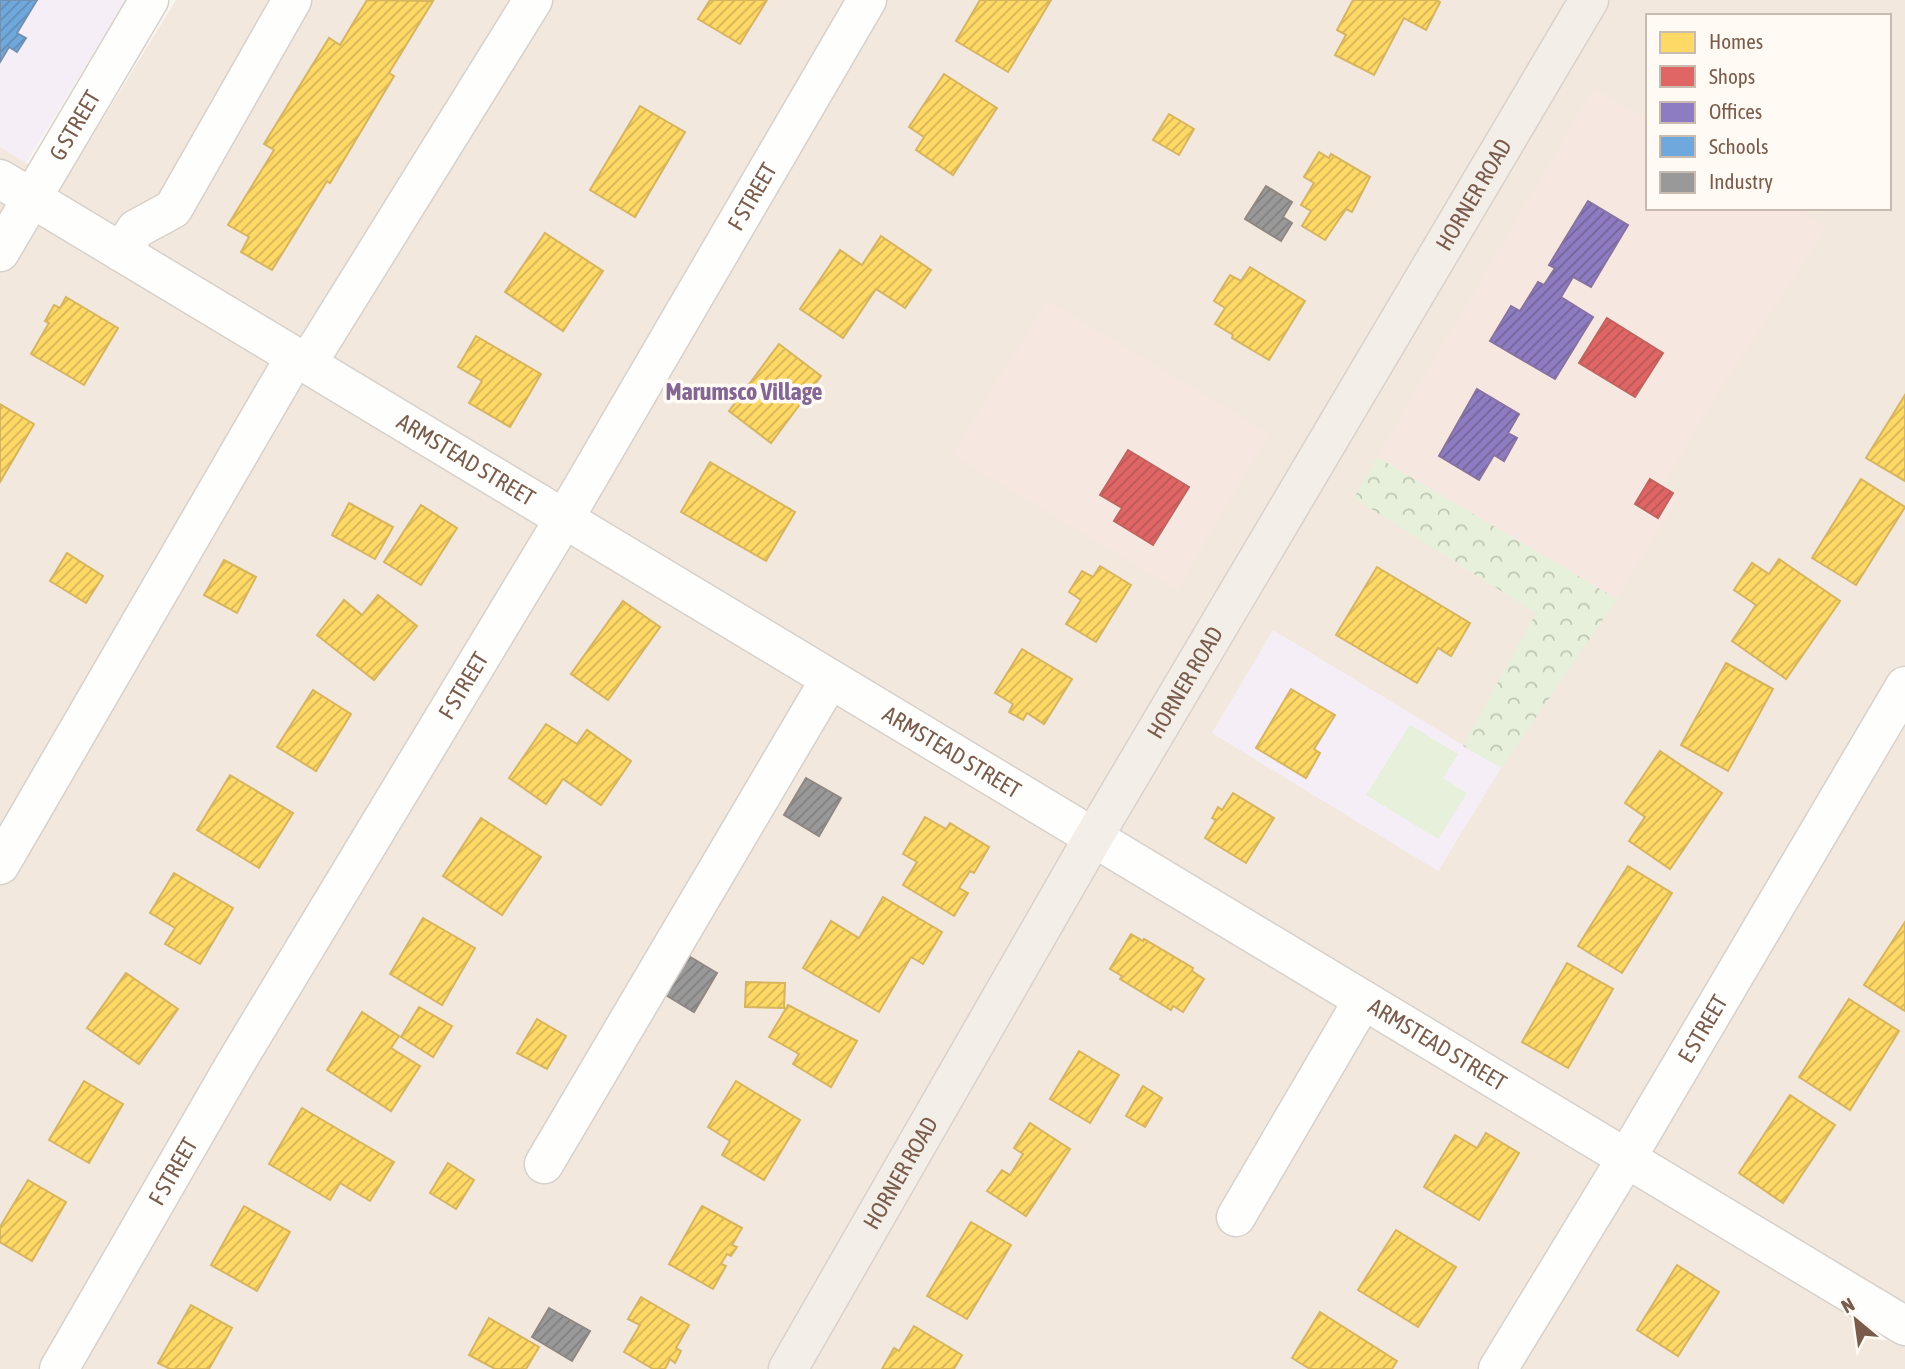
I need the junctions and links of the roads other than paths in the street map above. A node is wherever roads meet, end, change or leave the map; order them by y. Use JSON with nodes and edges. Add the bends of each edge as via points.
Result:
{"nodes":[{"id":1,"x":149,"y":0,"type":"edge"},
{"id":2,"x":292,"y":0,"type":"edge"},
{"id":3,"x":533,"y":0,"type":"edge"},
{"id":4,"x":867,"y":0,"type":"edge"},
{"id":5,"x":1589,"y":0,"type":"edge"},
{"id":6,"x":16,"y":189,"type":"edge"},
{"id":7,"x":121,"y":252,"type":"junction"},
{"id":8,"x":0,"y":253,"type":"edge"},
{"id":9,"x":301,"y":361,"type":"junction"},
{"id":10,"x":564,"y":519,"type":"junction"},
{"id":11,"x":831,"y":679,"type":"junction"},
{"id":12,"x":1905,"y":686,"type":"edge"},
{"id":13,"x":1093,"y":838,"type":"junction"},
{"id":14,"x":0,"y":865,"type":"edge"},
{"id":15,"x":1363,"y":1000,"type":"junction"},
{"id":16,"x":1626,"y":1158,"type":"junction"},
{"id":17,"x":544,"y":1164,"type":"dead end"},
{"id":18,"x":1236,"y":1217,"type":"dead end"},
{"id":19,"x":1905,"y":1326,"type":"edge"},
{"id":20,"x":60,"y":1369,"type":"edge"},
{"id":21,"x":788,"y":1369,"type":"edge"},
{"id":22,"x":1498,"y":1369,"type":"edge"}],
"edges":[{"from":1,"to":6,"type":"street","name":"G STREET"},
{"from":2,"to":7,"type":"street","via":[[173,209],[136,229]]},
{"from":3,"to":9,"type":"street"},
{"from":4,"to":10,"type":"street","name":"F STREET"},
{"from":5,"to":13,"type":"main road","name":"HORNER ROAD"},
{"from":6,"to":7,"type":"street","name":"ARMSTEAD STREET"},
{"from":6,"to":8,"type":"street","name":"G STREET"},
{"from":7,"to":9,"type":"street","name":"ARMSTEAD STREET"},
{"from":9,"to":10,"type":"street","name":"ARMSTEAD STREET"},
{"from":9,"to":14,"type":"street"},
{"from":10,"to":11,"type":"street","name":"ARMSTEAD STREET"},
{"from":10,"to":20,"type":"street","name":"F STREET","via":[[235,1065]]},
{"from":11,"to":13,"type":"street","name":"ARMSTEAD STREET"},
{"from":11,"to":17,"type":"street"},
{"from":12,"to":16,"type":"street","name":"E STREET"},
{"from":13,"to":15,"type":"street","name":"ARMSTEAD STREET"},
{"from":13,"to":21,"type":"main road","name":"HORNER ROAD"},
{"from":15,"to":16,"type":"street","name":"ARMSTEAD STREET"},
{"from":15,"to":18,"type":"street"},
{"from":16,"to":19,"type":"street","name":"ARMSTEAD STREET"},
{"from":16,"to":22,"type":"street","name":"E STREET"}]}
